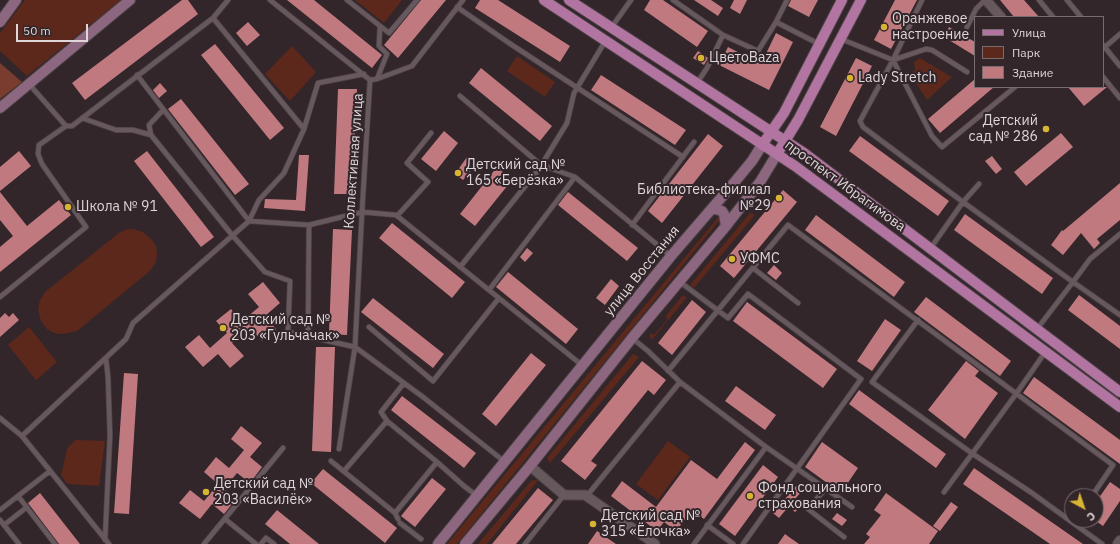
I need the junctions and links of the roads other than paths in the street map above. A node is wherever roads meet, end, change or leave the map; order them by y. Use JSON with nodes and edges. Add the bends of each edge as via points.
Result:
{"nodes":[{"id":1,"x":16,"y":0,"type":"edge"},
{"id":2,"x":130,"y":0,"type":"edge"},
{"id":3,"x":228,"y":0,"type":"edge"},
{"id":4,"x":270,"y":0,"type":"edge"},
{"id":5,"x":347,"y":0,"type":"edge"},
{"id":6,"x":417,"y":0,"type":"edge"},
{"id":7,"x":463,"y":0,"type":"edge"},
{"id":8,"x":544,"y":0,"type":"edge"},
{"id":9,"x":569,"y":0,"type":"edge"},
{"id":10,"x":631,"y":0,"type":"edge"},
{"id":11,"x":673,"y":0,"type":"edge"},
{"id":12,"x":787,"y":0,"type":"edge"},
{"id":13,"x":842,"y":0,"type":"edge"},
{"id":14,"x":861,"y":0,"type":"edge"},
{"id":15,"x":922,"y":0,"type":"edge"},
{"id":16,"x":985,"y":0,"type":"edge"},
{"id":17,"x":1038,"y":0,"type":"edge"},
{"id":18,"x":1067,"y":0,"type":"edge"},
{"id":19,"x":457,"y":7,"type":"junction"},
{"id":20,"x":1000,"y":16,"type":"edge"},
{"id":21,"x":1052,"y":16,"type":"edge"},
{"id":22,"x":1080,"y":16,"type":"edge"},
{"id":23,"x":213,"y":18,"type":"junction"},
{"id":24,"x":0,"y":22,"type":"edge"},
{"id":25,"x":776,"y":22,"type":"junction"},
{"id":26,"x":380,"y":26,"type":"junction"},
{"id":27,"x":967,"y":27,"type":"dead end"},
{"id":28,"x":611,"y":28,"type":"junction"},
{"id":29,"x":1120,"y":34,"type":"edge"},
{"id":30,"x":723,"y":35,"type":"junction"},
{"id":31,"x":841,"y":39,"type":"junction"},
{"id":32,"x":606,"y":40,"type":"junction"},
{"id":33,"x":819,"y":44,"type":"junction"},
{"id":34,"x":1104,"y":46,"type":"edge"},
{"id":35,"x":893,"y":60,"type":"junction"},
{"id":36,"x":1120,"y":66,"type":"edge"},
{"id":37,"x":967,"y":72,"type":"dead end"},
{"id":38,"x":364,"y":74,"type":"junction"},
{"id":39,"x":137,"y":76,"type":"junction"},
{"id":40,"x":1104,"y":78,"type":"edge"},
{"id":41,"x":377,"y":79,"type":"junction"},
{"id":42,"x":370,"y":80,"type":"junction"},
{"id":43,"x":697,"y":83,"type":"junction"},
{"id":44,"x":29,"y":84,"type":"junction"},
{"id":45,"x":577,"y":87,"type":"junction"},
{"id":46,"x":1014,"y":88,"type":"edge"},
{"id":47,"x":460,"y":96,"type":"dead end"},
{"id":48,"x":1120,"y":98,"type":"edge"},
{"id":49,"x":0,"y":108,"type":"edge"},
{"id":50,"x":163,"y":110,"type":"junction"},
{"id":51,"x":82,"y":118,"type":"junction"},
{"id":52,"x":66,"y":126,"type":"junction"},
{"id":53,"x":304,"y":129,"type":"junction"},
{"id":54,"x":431,"y":132,"type":"dead end"},
{"id":55,"x":771,"y":132,"type":"junction"},
{"id":56,"x":151,"y":135,"type":"junction"},
{"id":57,"x":785,"y":141,"type":"junction"},
{"id":58,"x":694,"y":142,"type":"dead end"},
{"id":59,"x":762,"y":145,"type":"junction"},
{"id":60,"x":778,"y":154,"type":"junction"},
{"id":61,"x":683,"y":157,"type":"junction"},
{"id":62,"x":541,"y":165,"type":"junction"},
{"id":63,"x":575,"y":177,"type":"junction"},
{"id":64,"x":980,"y":184,"type":"dead end"},
{"id":65,"x":963,"y":202,"type":"junction"},
{"id":66,"x":362,"y":212,"type":"junction"},
{"id":67,"x":707,"y":214,"type":"junction"},
{"id":68,"x":397,"y":216,"type":"junction"},
{"id":69,"x":249,"y":221,"type":"junction"},
{"id":70,"x":632,"y":224,"type":"junction"},
{"id":71,"x":308,"y":225,"type":"junction"},
{"id":72,"x":726,"y":226,"type":"junction"},
{"id":73,"x":1120,"y":234,"type":"edge"},
{"id":74,"x":232,"y":235,"type":"junction"},
{"id":75,"x":930,"y":249,"type":"junction"},
{"id":76,"x":671,"y":256,"type":"junction"},
{"id":77,"x":460,"y":267,"type":"junction"},
{"id":78,"x":752,"y":268,"type":"junction"},
{"id":79,"x":680,"y":282,"type":"junction"},
{"id":80,"x":1073,"y":282,"type":"junction"},
{"id":81,"x":489,"y":290,"type":"junction"},
{"id":82,"x":0,"y":297,"type":"edge"},
{"id":83,"x":499,"y":298,"type":"junction"},
{"id":84,"x":798,"y":303,"type":"dead end"},
{"id":85,"x":718,"y":310,"type":"junction"},
{"id":86,"x":1120,"y":315,"type":"edge"},
{"id":87,"x":918,"y":320,"type":"junction"},
{"id":88,"x":369,"y":327,"type":"dead end"},
{"id":89,"x":1037,"y":329,"type":"junction"},
{"id":90,"x":308,"y":336,"type":"junction"},
{"id":91,"x":632,"y":338,"type":"junction"},
{"id":92,"x":355,"y":347,"type":"junction"},
{"id":93,"x":1046,"y":351,"type":"junction"},
{"id":94,"x":106,"y":360,"type":"junction"},
{"id":95,"x":583,"y":366,"type":"junction"},
{"id":96,"x":668,"y":371,"type":"junction"},
{"id":97,"x":680,"y":382,"type":"junction"},
{"id":98,"x":404,"y":383,"type":"junction"},
{"id":99,"x":1120,"y":392,"type":"edge"},
{"id":100,"x":1016,"y":394,"type":"junction"},
{"id":101,"x":1120,"y":407,"type":"edge"},
{"id":102,"x":0,"y":418,"type":"edge"},
{"id":103,"x":387,"y":421,"type":"junction"},
{"id":104,"x":22,"y":436,"type":"junction"},
{"id":105,"x":766,"y":447,"type":"junction"},
{"id":106,"x":283,"y":448,"type":"dead end"},
{"id":107,"x":339,"y":449,"type":"dead end"},
{"id":108,"x":973,"y":454,"type":"junction"},
{"id":109,"x":331,"y":461,"type":"dead end"},
{"id":110,"x":437,"y":462,"type":"junction"},
{"id":111,"x":505,"y":462,"type":"junction"},
{"id":112,"x":530,"y":466,"type":"junction"},
{"id":113,"x":797,"y":469,"type":"junction"},
{"id":114,"x":50,"y":471,"type":"junction"},
{"id":115,"x":344,"y":472,"type":"junction"},
{"id":116,"x":826,"y":488,"type":"junction"},
{"id":117,"x":1097,"y":488,"type":"edge"},
{"id":118,"x":944,"y":492,"type":"dead end"},
{"id":119,"x":564,"y":495,"type":"junction"},
{"id":120,"x":585,"y":495,"type":"junction"},
{"id":121,"x":18,"y":496,"type":"junction"},
{"id":122,"x":478,"y":497,"type":"junction"},
{"id":123,"x":27,"y":507,"type":"junction"},
{"id":124,"x":852,"y":507,"type":"dead end"},
{"id":125,"x":0,"y":510,"type":"edge"},
{"id":126,"x":395,"y":513,"type":"junction"},
{"id":127,"x":225,"y":519,"type":"junction"},
{"id":128,"x":0,"y":520,"type":"edge"},
{"id":129,"x":4,"y":525,"type":"junction"},
{"id":130,"x":707,"y":525,"type":"junction"},
{"id":131,"x":844,"y":537,"type":"dead end"},
{"id":132,"x":421,"y":539,"type":"dead end"},
{"id":133,"x":105,"y":540,"type":"junction"},
{"id":134,"x":1120,"y":541,"type":"edge"},
{"id":135,"x":19,"y":544,"type":"edge"},
{"id":136,"x":55,"y":544,"type":"edge"},
{"id":137,"x":109,"y":544,"type":"edge"},
{"id":138,"x":204,"y":544,"type":"edge"},
{"id":139,"x":256,"y":544,"type":"edge"},
{"id":140,"x":261,"y":544,"type":"edge"},
{"id":141,"x":274,"y":544,"type":"edge"},
{"id":142,"x":438,"y":544,"type":"edge"},
{"id":143,"x":465,"y":544,"type":"edge"},
{"id":144,"x":525,"y":544,"type":"edge"},
{"id":145,"x":655,"y":544,"type":"edge"},
{"id":146,"x":694,"y":544,"type":"edge"},
{"id":147,"x":733,"y":544,"type":"edge"},
{"id":148,"x":743,"y":544,"type":"edge"},
{"id":149,"x":1102,"y":544,"type":"edge"},
{"id":150,"x":1118,"y":544,"type":"edge"}],
"edges":[{"from":1,"to":24,"type":"main road"},
{"from":2,"to":44,"type":"main road"},
{"from":3,"to":23,"type":"lane"},
{"from":4,"to":38,"type":"lane"},
{"from":5,"to":26,"type":"lane"},
{"from":6,"to":26,"type":"lane","via":[[389,33]]},
{"from":7,"to":19,"type":"lane","name":"Коллективная улица"},
{"from":8,"to":32,"type":"main road","name":"проспект Ибрагимова"},
{"from":9,"to":28,"type":"main road","name":"проспект Ибрагимова"},
{"from":10,"to":28,"type":"lane"},
{"from":11,"to":30,"type":"lane"},
{"from":12,"to":25,"type":"lane"},
{"from":13,"to":33,"type":"main road","name":"улица Восстания"},
{"from":14,"to":31,"type":"main road"},
{"from":15,"to":35,"type":"lane"},
{"from":16,"to":20,"type":"street"},
{"from":16,"to":27,"type":"lane","via":[[976,9]]},
{"from":17,"to":21,"type":"lane"},
{"from":18,"to":22,"type":"lane"},
{"from":19,"to":41,"type":"lane","name":"Коллективная улица","via":[[412,66]]},
{"from":19,"to":45,"type":"lane"},
{"from":23,"to":39,"type":"lane"},
{"from":23,"to":53,"type":"lane"},
{"from":25,"to":30,"type":"lane","via":[[758,51]]},
{"from":25,"to":33,"type":"lane"},
{"from":26,"to":41,"type":"lane","via":[[379,46],[387,54]]},
{"from":28,"to":43,"type":"main road","name":"проспект Ибрагимова"},
{"from":29,"to":34,"type":"lane"},
{"from":30,"to":43,"type":"lane"},
{"from":31,"to":35,"type":"lane"},
{"from":31,"to":57,"type":"main road"},
{"from":32,"to":45,"type":"lane"},
{"from":32,"to":59,"type":"main road","name":"проспект Ибрагимова"},
{"from":33,"to":55,"type":"main road","name":"улица Восстания","via":[[784,113]]},
{"from":34,"to":36,"type":"lane"},
{"from":35,"to":37,"type":"lane","via":[[926,49],[932,50]]},
{"from":35,"to":46,"type":"lane","via":[[932,136],[942,147]]},
{"from":35,"to":65,"type":"lane","via":[[860,121],[863,127]]},
{"from":38,"to":42,"type":"lane"},
{"from":38,"to":53,"type":"lane","via":[[318,83]]},
{"from":39,"to":50,"type":"lane"},
{"from":39,"to":51,"type":"lane"},
{"from":40,"to":48,"type":"lane"},
{"from":41,"to":42,"type":"lane","name":"Коллективная улица"},
{"from":42,"to":66,"type":"lane","name":"Коллективная улица"},
{"from":43,"to":55,"type":"main road","name":"проспект Ибрагимова"},
{"from":44,"to":49,"type":"main road"},
{"from":44,"to":52,"type":"lane"},
{"from":45,"to":61,"type":"lane"},
{"from":45,"to":62,"type":"lane","via":[[567,123]]},
{"from":47,"to":62,"type":"lane"},
{"from":50,"to":56,"type":"lane","via":[[149,125]]},
{"from":50,"to":69,"type":"lane"},
{"from":51,"to":52,"type":"lane","via":[[72,126]]},
{"from":51,"to":56,"type":"lane","via":[[116,130],[134,130]]},
{"from":52,"to":82,"type":"lane","via":[[39,145],[38,154],[42,164],[86,227]]},
{"from":53,"to":69,"type":"lane","via":[[284,173],[259,200]]},
{"from":54,"to":68,"type":"lane","via":[[407,162],[428,182]]},
{"from":55,"to":57,"type":"main road","name":"проспект Ибрагимова"},
{"from":55,"to":59,"type":"main road","name":"улица Восстания"},
{"from":56,"to":74,"type":"lane"},
{"from":57,"to":60,"type":"main road"},
{"from":57,"to":75,"type":"main road","name":"проспект Ибрагимова"},
{"from":58,"to":61,"type":"lane"},
{"from":59,"to":60,"type":"main road","name":"проспект Ибрагимова"},
{"from":59,"to":67,"type":"main road","name":"улица Восстания"},
{"from":60,"to":72,"type":"main road"},
{"from":60,"to":93,"type":"main road","name":"проспект Ибрагимова"},
{"from":61,"to":70,"type":"lane"},
{"from":62,"to":63,"type":"lane"},
{"from":62,"to":77,"type":"lane"},
{"from":63,"to":70,"type":"lane"},
{"from":63,"to":81,"type":"lane"},
{"from":64,"to":65,"type":"lane"},
{"from":65,"to":75,"type":"lane"},
{"from":65,"to":80,"type":"lane"},
{"from":66,"to":68,"type":"lane"},
{"from":66,"to":71,"type":"lane"},
{"from":66,"to":92,"type":"lane","name":"Коллективная улица"},
{"from":67,"to":72,"type":"main road","via":[[712,209],[722,211]]},
{"from":67,"to":76,"type":"main road","name":"улица Восстания"},
{"from":68,"to":77,"type":"lane"},
{"from":69,"to":71,"type":"lane"},
{"from":69,"to":74,"type":"lane"},
{"from":70,"to":76,"type":"lane"},
{"from":71,"to":90,"type":"lane"},
{"from":72,"to":79,"type":"main road"},
{"from":73,"to":80,"type":"lane","via":[[1090,259]]},
{"from":74,"to":90,"type":"lane","via":[[265,272],[290,282],[288,332]]},
{"from":74,"to":94,"type":"lane","via":[[133,324],[126,339]]},
{"from":75,"to":89,"type":"main road","name":"проспект Ибрагимова"},
{"from":76,"to":95,"type":"main road","name":"улица Восстания"},
{"from":77,"to":81,"type":"lane"},
{"from":78,"to":84,"type":"lane"},
{"from":78,"to":85,"type":"lane"},
{"from":78,"to":87,"type":"lane","via":[[788,225]]},
{"from":79,"to":85,"type":"lane"},
{"from":79,"to":91,"type":"main road"},
{"from":80,"to":86,"type":"lane"},
{"from":80,"to":89,"type":"lane"},
{"from":81,"to":83,"type":"lane"},
{"from":83,"to":88,"type":"lane","via":[[433,381]]},
{"from":83,"to":95,"type":"lane"},
{"from":85,"to":96,"type":"lane"},
{"from":85,"to":113,"type":"lane","via":[[728,318],[748,294],[861,379]]},
{"from":87,"to":100,"type":"lane"},
{"from":87,"to":108,"type":"lane","via":[[872,382]]},
{"from":89,"to":99,"type":"main road","name":"проспект Ибрагимова"},
{"from":90,"to":92,"type":"lane"},
{"from":91,"to":96,"type":"lane"},
{"from":91,"to":112,"type":"main road"},
{"from":92,"to":98,"type":"lane"},
{"from":92,"to":107,"type":"lane","name":"Коллективная улица"},
{"from":93,"to":100,"type":"lane"},
{"from":93,"to":101,"type":"main road","name":"проспект Ибрагимова"},
{"from":94,"to":104,"type":"lane"},
{"from":94,"to":133,"type":"lane","via":[[110,435]]},
{"from":95,"to":111,"type":"main road","name":"улица Восстания"},
{"from":96,"to":97,"type":"lane"},
{"from":97,"to":105,"type":"lane"},
{"from":97,"to":120,"type":"lane"},
{"from":98,"to":103,"type":"lane","via":[[381,412]]},
{"from":98,"to":111,"type":"lane"},
{"from":100,"to":108,"type":"lane"},
{"from":100,"to":117,"type":"lane","via":[[1113,465]]},
{"from":102,"to":104,"type":"lane"},
{"from":103,"to":110,"type":"lane"},
{"from":103,"to":115,"type":"lane"},
{"from":104,"to":114,"type":"lane"},
{"from":105,"to":113,"type":"lane"},
{"from":105,"to":130,"type":"lane"},
{"from":106,"to":127,"type":"lane"},
{"from":108,"to":118,"type":"lane"},
{"from":108,"to":149,"type":"lane"},
{"from":109,"to":115,"type":"lane"},
{"from":110,"to":122,"type":"lane"},
{"from":110,"to":126,"type":"lane"},
{"from":111,"to":122,"type":"main road","name":"улица Восстания"},
{"from":112,"to":119,"type":"street"},
{"from":112,"to":143,"type":"main road"},
{"from":113,"to":116,"type":"lane"},
{"from":113,"to":148,"type":"lane"},
{"from":114,"to":121,"type":"lane"},
{"from":114,"to":133,"type":"lane"},
{"from":115,"to":126,"type":"lane"},
{"from":116,"to":124,"type":"lane"},
{"from":116,"to":131,"type":"lane","via":[[808,509]]},
{"from":119,"to":120,"type":"street"},
{"from":119,"to":144,"type":"lane"},
{"from":120,"to":145,"type":"street"},
{"from":121,"to":123,"type":"lane"},
{"from":121,"to":125,"type":"lane"},
{"from":122,"to":142,"type":"main road","name":"улица Восстания"},
{"from":123,"to":129,"type":"lane"},
{"from":123,"to":136,"type":"lane"},
{"from":126,"to":132,"type":"lane","via":[[399,521]]},
{"from":127,"to":138,"type":"lane"},
{"from":127,"to":139,"type":"lane"},
{"from":128,"to":129,"type":"lane"},
{"from":129,"to":135,"type":"lane"},
{"from":130,"to":146,"type":"lane"},
{"from":130,"to":147,"type":"lane"},
{"from":133,"to":137,"type":"lane"},
{"from":134,"to":150,"type":"street"},
{"from":140,"to":141,"type":"lane","via":[[266,538]]}]}
